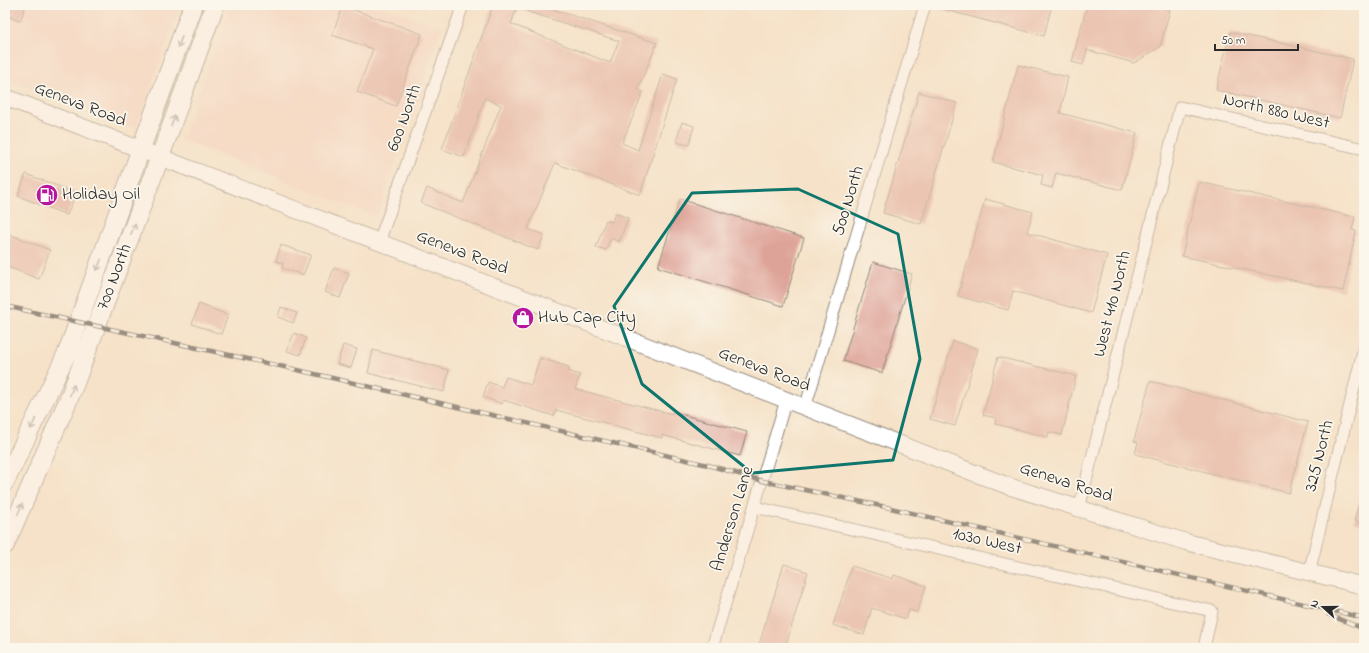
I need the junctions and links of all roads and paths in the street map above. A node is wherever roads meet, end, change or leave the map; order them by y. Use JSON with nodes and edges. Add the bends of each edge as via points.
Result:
{"nodes":[{"id":1,"x":193,"y":5,"type":"edge"},
{"id":2,"x":214,"y":5,"type":"edge"},
{"id":3,"x":463,"y":5,"type":"edge"},
{"id":4,"x":925,"y":5,"type":"edge"},
{"id":5,"x":5,"y":97,"type":"edge"},
{"id":6,"x":1180,"y":107,"type":"joint"},
{"id":7,"x":1364,"y":149,"type":"edge"},
{"id":8,"x":141,"y":150,"type":"junction"},
{"id":9,"x":160,"y":157,"type":"junction"},
{"id":10,"x":379,"y":242,"type":"junction"},
{"id":11,"x":1364,"y":348,"type":"edge"},
{"id":12,"x":786,"y":400,"type":"junction"},
{"id":13,"x":805,"y":408,"type":"junction"},
{"id":14,"x":5,"y":482,"type":"edge"},
{"id":15,"x":754,"y":507,"type":"junction"},
{"id":16,"x":1079,"y":509,"type":"junction"},
{"id":17,"x":5,"y":545,"type":"edge"},
{"id":18,"x":1309,"y":573,"type":"junction"},
{"id":19,"x":1364,"y":586,"type":"edge"},
{"id":20,"x":712,"y":648,"type":"edge"},
{"id":21,"x":1204,"y":648,"type":"edge"}],
"edges":[{"from":1,"to":8,"type":"main road","name":"700 North","one_way":true},
{"from":9,"to":2,"type":"main road","name":"700 North","one_way":true},
{"from":3,"to":10,"type":"street","name":"600 North"},
{"from":4,"to":13,"type":"street","name":"500 North"},
{"from":5,"to":8,"type":"main road","name":"Geneva Road"},
{"from":6,"to":7,"type":"street","name":"North 880 West"},
{"from":6,"to":16,"type":"street","name":"West 410 North"},
{"from":8,"to":9,"type":"main road","name":"Geneva Road"},
{"from":8,"to":14,"type":"main road","name":"700 North","one_way":true,"via":[[67,353]]},
{"from":9,"to":10,"type":"main road","name":"Geneva Road"},
{"from":17,"to":9,"type":"main road","name":"700 North","one_way":true,"via":[[70,396]]},
{"from":10,"to":12,"type":"main road","name":"Geneva Road"},
{"from":11,"to":18,"type":"street","name":"325 North"},
{"from":12,"to":13,"type":"main road","name":"Geneva Road"},
{"from":12,"to":15,"type":"street","name":"Anderson Lane"},
{"from":13,"to":16,"type":"main road","name":"Geneva Road","via":[[1008,486]]},
{"from":15,"to":20,"type":"street","name":"Anderson Lane"},
{"from":15,"to":21,"type":"street","name":"1030 West","via":[[1212,611]]},
{"from":16,"to":18,"type":"main road","name":"Geneva Road","via":[[1186,542]]},
{"from":18,"to":19,"type":"main road","name":"Geneva Road"}]}
